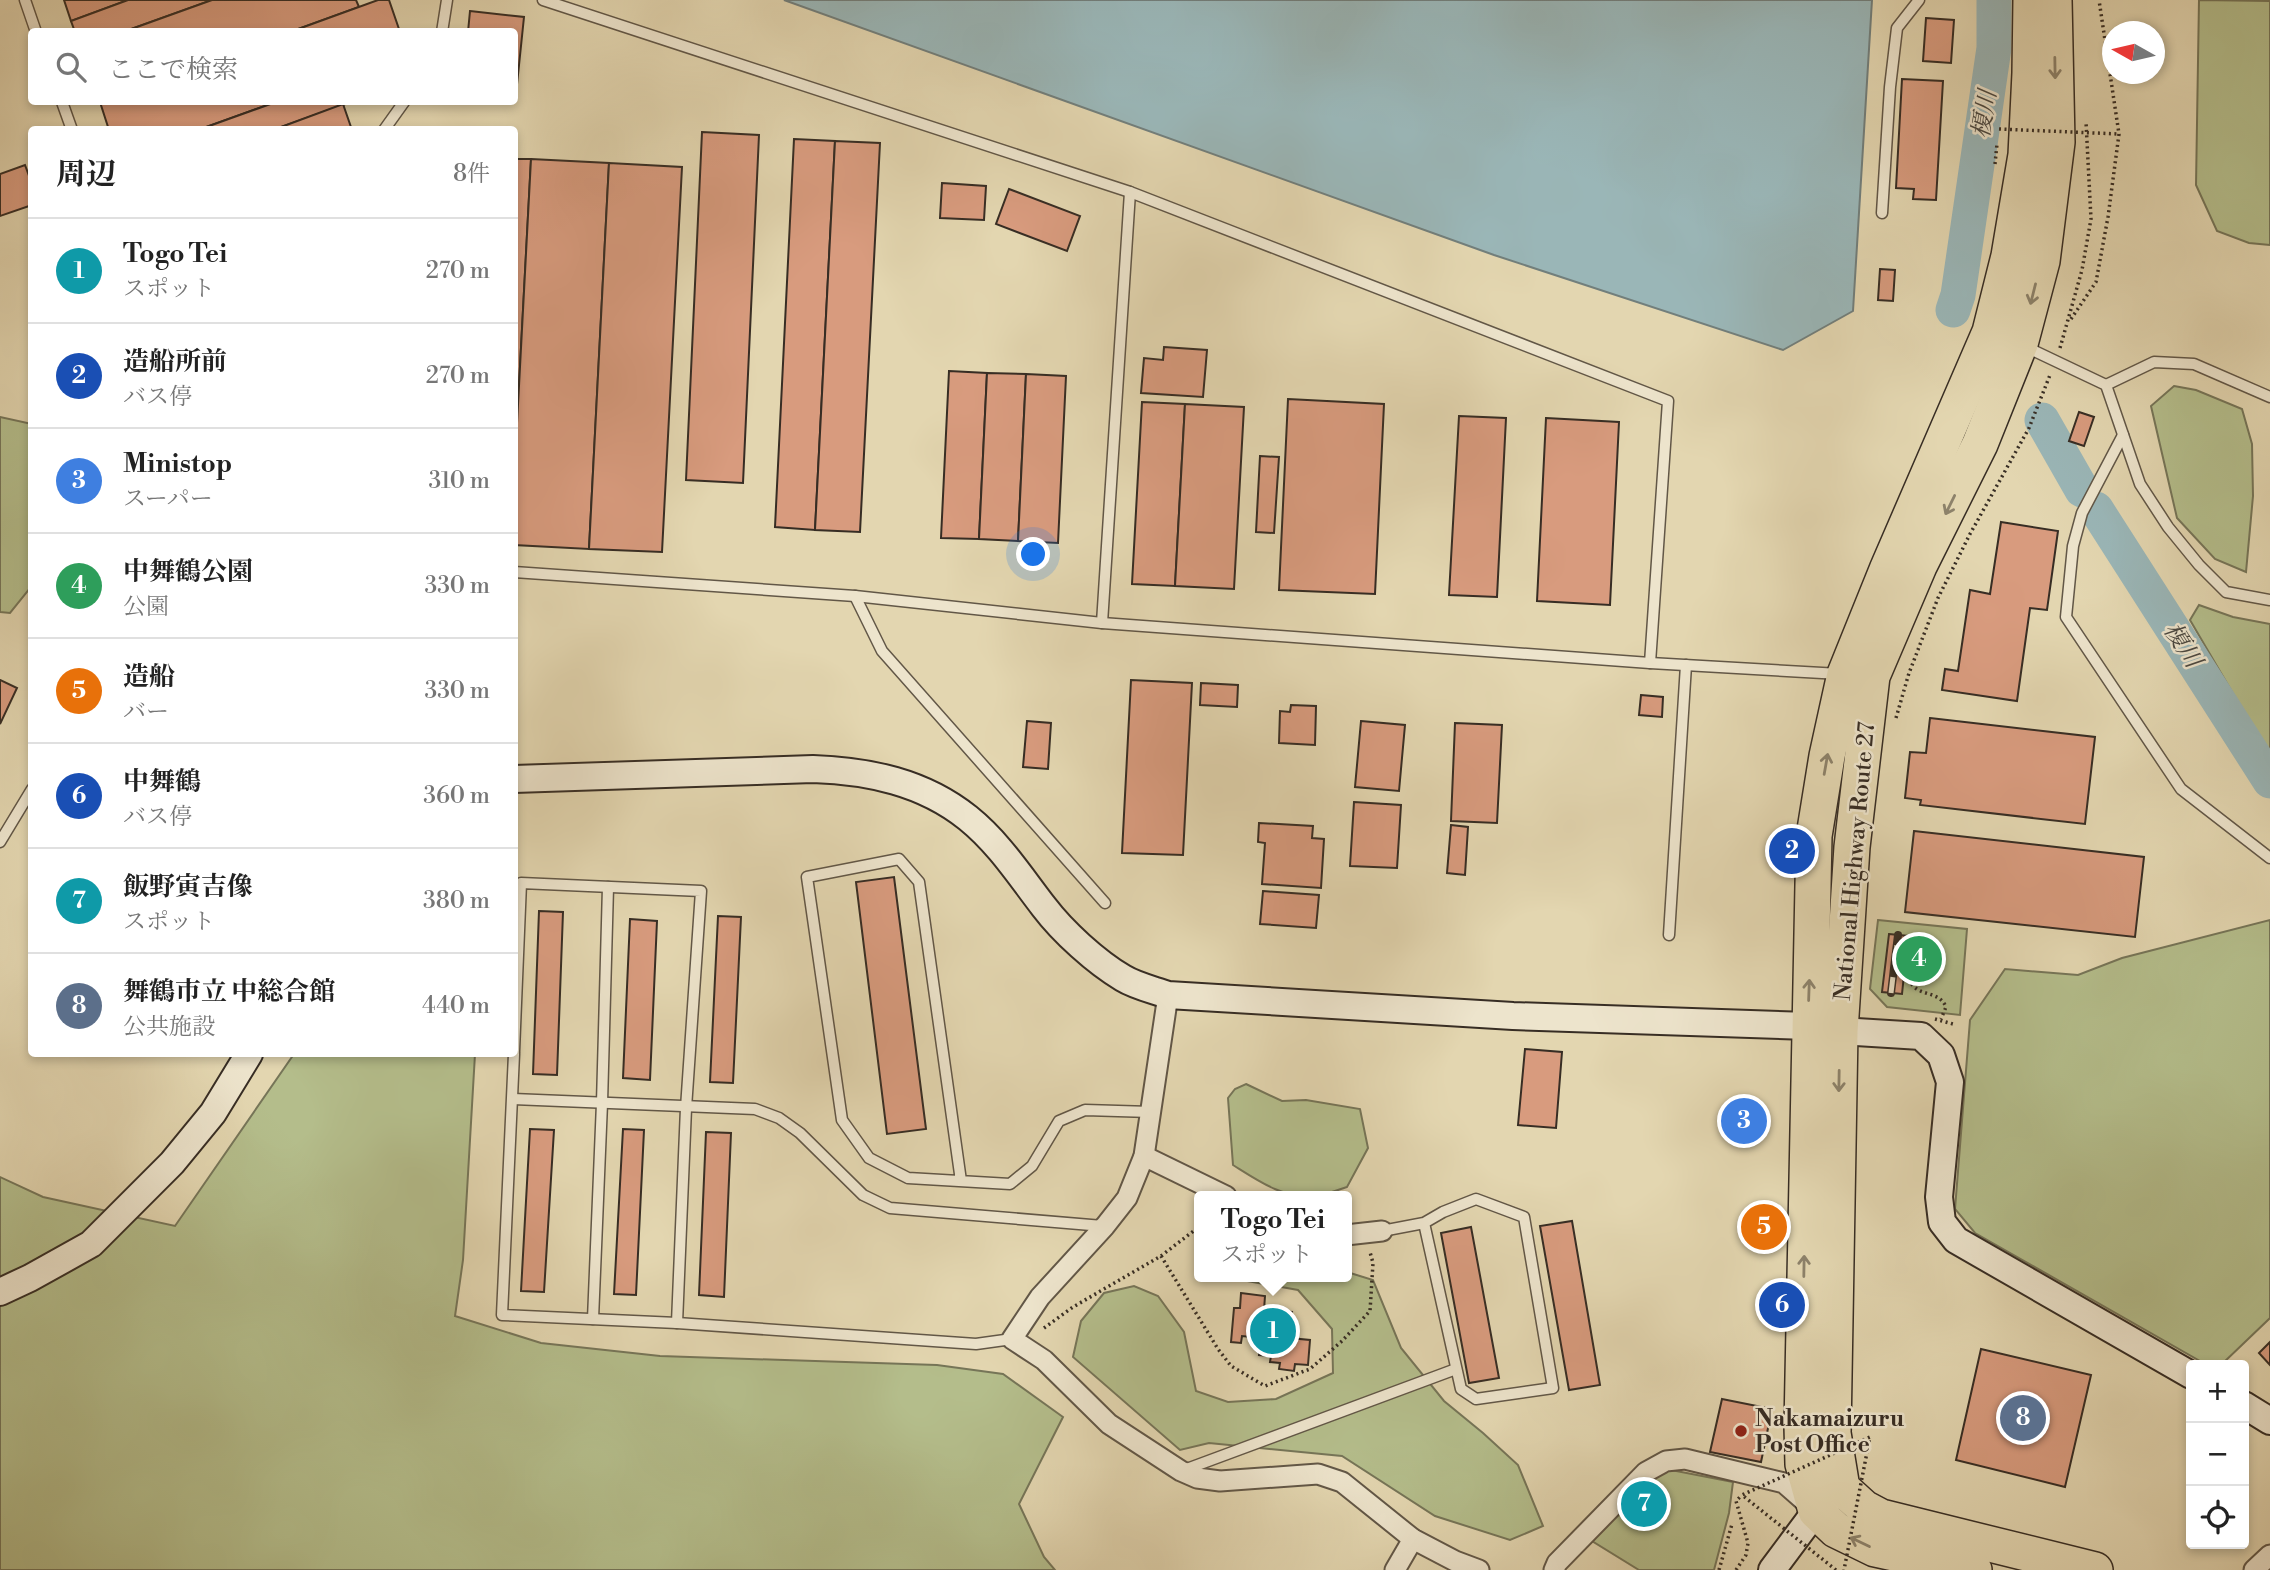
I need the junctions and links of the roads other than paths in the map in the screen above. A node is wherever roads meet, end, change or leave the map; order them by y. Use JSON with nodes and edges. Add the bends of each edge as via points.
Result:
{"nodes":[{"id":1,"x":25,"y":0,"type":"edge"},
{"id":2,"x":447,"y":0,"type":"edge"},
{"id":3,"x":543,"y":0,"type":"edge"},
{"id":4,"x":1919,"y":0,"type":"edge"},
{"id":5,"x":2031,"y":0,"type":"edge"},
{"id":6,"x":2054,"y":0,"type":"edge"},
{"id":7,"x":35,"y":28,"type":"edge"},
{"id":8,"x":443,"y":28,"type":"edge"},
{"id":9,"x":63,"y":105,"type":"edge"},
{"id":10,"x":402,"y":105,"type":"edge"},
{"id":11,"x":71,"y":126,"type":"edge"},
{"id":12,"x":387,"y":126,"type":"edge"},
{"id":13,"x":1130,"y":192,"type":"junction"},
{"id":14,"x":1882,"y":213,"type":"dead end"},
{"id":15,"x":2005,"y":338,"type":"junction"},
{"id":16,"x":2106,"y":385,"type":"junction"},
{"id":17,"x":2270,"y":397,"type":"edge"},
{"id":18,"x":2123,"y":435,"type":"junction"},
{"id":19,"x":518,"y":572,"type":"edge"},
{"id":20,"x":855,"y":596,"type":"junction"},
{"id":21,"x":2270,"y":600,"type":"edge"},
{"id":22,"x":1102,"y":623,"type":"junction"},
{"id":23,"x":1650,"y":663,"type":"junction"},
{"id":24,"x":1686,"y":665,"type":"junction"},
{"id":25,"x":1858,"y":675,"type":"junction"},
{"id":26,"x":518,"y":779,"type":"edge"},
{"id":27,"x":28,"y":796,"type":"edge"},
{"id":28,"x":0,"y":842,"type":"edge"},
{"id":29,"x":2270,"y":858,"type":"edge"},
{"id":30,"x":608,"y":887,"type":"junction"},
{"id":31,"x":1105,"y":903,"type":"dead end"},
{"id":32,"x":1669,"y":935,"type":"dead end"},
{"id":33,"x":518,"y":955,"type":"edge"},
{"id":34,"x":1168,"y":995,"type":"junction"},
{"id":35,"x":1824,"y":1028,"type":"junction"},
{"id":36,"x":247,"y":1057,"type":"edge"},
{"id":37,"x":514,"y":1057,"type":"edge"},
{"id":38,"x":513,"y":1099,"type":"junction"},
{"id":39,"x":602,"y":1103,"type":"junction"},
{"id":40,"x":686,"y":1108,"type":"junction"},
{"id":41,"x":1151,"y":1112,"type":"junction"},
{"id":42,"x":1144,"y":1156,"type":"junction"},
{"id":43,"x":961,"y":1181,"type":"junction"},
{"id":44,"x":1216,"y":1191,"type":"edge"},
{"id":45,"x":1424,"y":1223,"type":"junction"},
{"id":46,"x":1105,"y":1226,"type":"junction"},
{"id":47,"x":1364,"y":1233,"type":"edge"},
{"id":48,"x":0,"y":1292,"type":"edge"},
{"id":49,"x":593,"y":1319,"type":"junction"},
{"id":50,"x":677,"y":1323,"type":"junction"},
{"id":51,"x":1016,"y":1342,"type":"junction"},
{"id":52,"x":1456,"y":1369,"type":"junction"},
{"id":53,"x":2186,"y":1372,"type":"edge"},
{"id":54,"x":2249,"y":1408,"type":"edge"},
{"id":55,"x":2270,"y":1420,"type":"edge"},
{"id":56,"x":1181,"y":1471,"type":"junction"},
{"id":57,"x":1842,"y":1488,"type":"junction"},
{"id":58,"x":1816,"y":1511,"type":"junction"},
{"id":59,"x":1413,"y":1539,"type":"junction"},
{"id":60,"x":2270,"y":1555,"type":"edge"},
{"id":61,"x":1555,"y":1567,"type":"edge"},
{"id":62,"x":1395,"y":1570,"type":"edge"},
{"id":63,"x":1479,"y":1570,"type":"edge"},
{"id":64,"x":1538,"y":1570,"type":"edge"},
{"id":65,"x":1772,"y":1570,"type":"edge"},
{"id":66,"x":1970,"y":1570,"type":"edge"},
{"id":67,"x":2095,"y":1570,"type":"edge"},
{"id":68,"x":2254,"y":1570,"type":"edge"}],
"edges":[{"from":1,"to":7,"type":"lane"},
{"from":2,"to":8,"type":"lane"},
{"from":3,"to":13,"type":"lane"},
{"from":4,"to":14,"type":"lane","via":[[1897,28]]},
{"from":5,"to":15,"type":"highway","name":"National Highway Route 27","via":[[2026,155],[2009,257]]},
{"from":6,"to":15,"type":"highway","name":"National Highway Route 27","one_way":true,"via":[[2057,142],[2042,261]]},
{"from":9,"to":11,"type":"lane"},
{"from":10,"to":12,"type":"lane"},
{"from":13,"to":22,"type":"lane"},
{"from":13,"to":23,"type":"lane","via":[[1668,401]]},
{"from":15,"to":16,"type":"lane"},
{"from":15,"to":25,"type":"highway","name":"National Highway Route 27","via":[[1887,570]]},
{"from":16,"to":17,"type":"lane","via":[[2154,362],[2194,364]]},
{"from":16,"to":18,"type":"lane"},
{"from":18,"to":21,"type":"lane","via":[[2140,484],[2199,565],[2226,592]]},
{"from":18,"to":29,"type":"lane","via":[[2082,513],[2073,546],[2066,617],[2181,789]]},
{"from":19,"to":20,"type":"lane"},
{"from":20,"to":22,"type":"lane"},
{"from":20,"to":31,"type":"lane","via":[[882,651]]},
{"from":22,"to":23,"type":"lane"},
{"from":23,"to":24,"type":"lane"},
{"from":24,"to":25,"type":"lane"},
{"from":24,"to":32,"type":"lane"},
{"from":25,"to":35,"type":"highway","name":"National Highway Route 27","via":[[1827,756],[1814,835]]},
{"from":26,"to":34,"type":"street","via":[[813,769],[850,770],[913,786],[968,818],[1003,852],[1046,910],[1080,945],[1124,979]]},
{"from":27,"to":28,"type":"lane"},
{"from":30,"to":33,"type":"lane","via":[[521,883]]},
{"from":30,"to":39,"type":"lane"},
{"from":30,"to":40,"type":"lane","via":[[701,891]]},
{"from":34,"to":35,"type":"street","via":[[1513,1016]]},
{"from":34,"to":41,"type":"street"},
{"from":35,"to":53,"type":"street","via":[[1921,1036],[1941,1055],[1950,1082],[1939,1197],[1942,1222],[1956,1240]]},
{"from":35,"to":57,"type":"highway","name":"National Highway Route 27","one_way":true,"via":[[1833,1433]]},
{"from":58,"to":35,"type":"highway","name":"National Highway Route 27","one_way":true,"via":[[1803,1464],[1802,1426]]},
{"from":36,"to":48,"type":"street","via":[[212,1113],[172,1163],[91,1244]]},
{"from":37,"to":38,"type":"lane"},
{"from":38,"to":39,"type":"lane"},
{"from":38,"to":49,"type":"lane","via":[[502,1315]]},
{"from":39,"to":40,"type":"lane"},
{"from":39,"to":49,"type":"lane"},
{"from":40,"to":46,"type":"lane","via":[[755,1109],[779,1118],[863,1195],[890,1208]]},
{"from":40,"to":50,"type":"lane"},
{"from":41,"to":42,"type":"street"},
{"from":41,"to":43,"type":"lane","via":[[1085,1110],[1059,1121],[1032,1167],[1010,1184]]},
{"from":42,"to":44,"type":"street"},
{"from":42,"to":46,"type":"street","via":[[1127,1198]]},
{"from":43,"to":43,"type":"lane","via":[[919,882],[899,859],[807,877],[842,1120],[869,1158],[908,1178]]},
{"from":45,"to":47,"type":"lane"},
{"from":45,"to":52,"type":"lane"},
{"from":45,"to":52,"type":"lane","via":[[1476,1199],[1524,1217],[1553,1388],[1476,1399],[1461,1390]]},
{"from":46,"to":51,"type":"street","via":[[1040,1297]]},
{"from":49,"to":50,"type":"lane"},
{"from":50,"to":51,"type":"lane","via":[[976,1344]]},
{"from":51,"to":56,"type":"street","via":[[1044,1360],[1109,1424]]},
{"from":52,"to":56,"type":"lane"},
{"from":54,"to":55,"type":"street"},
{"from":56,"to":59,"type":"street","via":[[1220,1482],[1318,1474],[1342,1482]]},
{"from":57,"to":58,"type":"street"},
{"from":57,"to":67,"type":"highway","via":[[1881,1517]]},
{"from":58,"to":61,"type":"street","via":[[1784,1483],[1685,1459],[1667,1461],[1646,1472]]},
{"from":58,"to":65,"type":"street"},
{"from":66,"to":58,"type":"highway","one_way":true,"via":[[1875,1549],[1836,1530]]},
{"from":59,"to":62,"type":"street"},
{"from":59,"to":63,"type":"street"},
{"from":60,"to":68,"type":"street"},
{"from":61,"to":64,"type":"street"}]}
